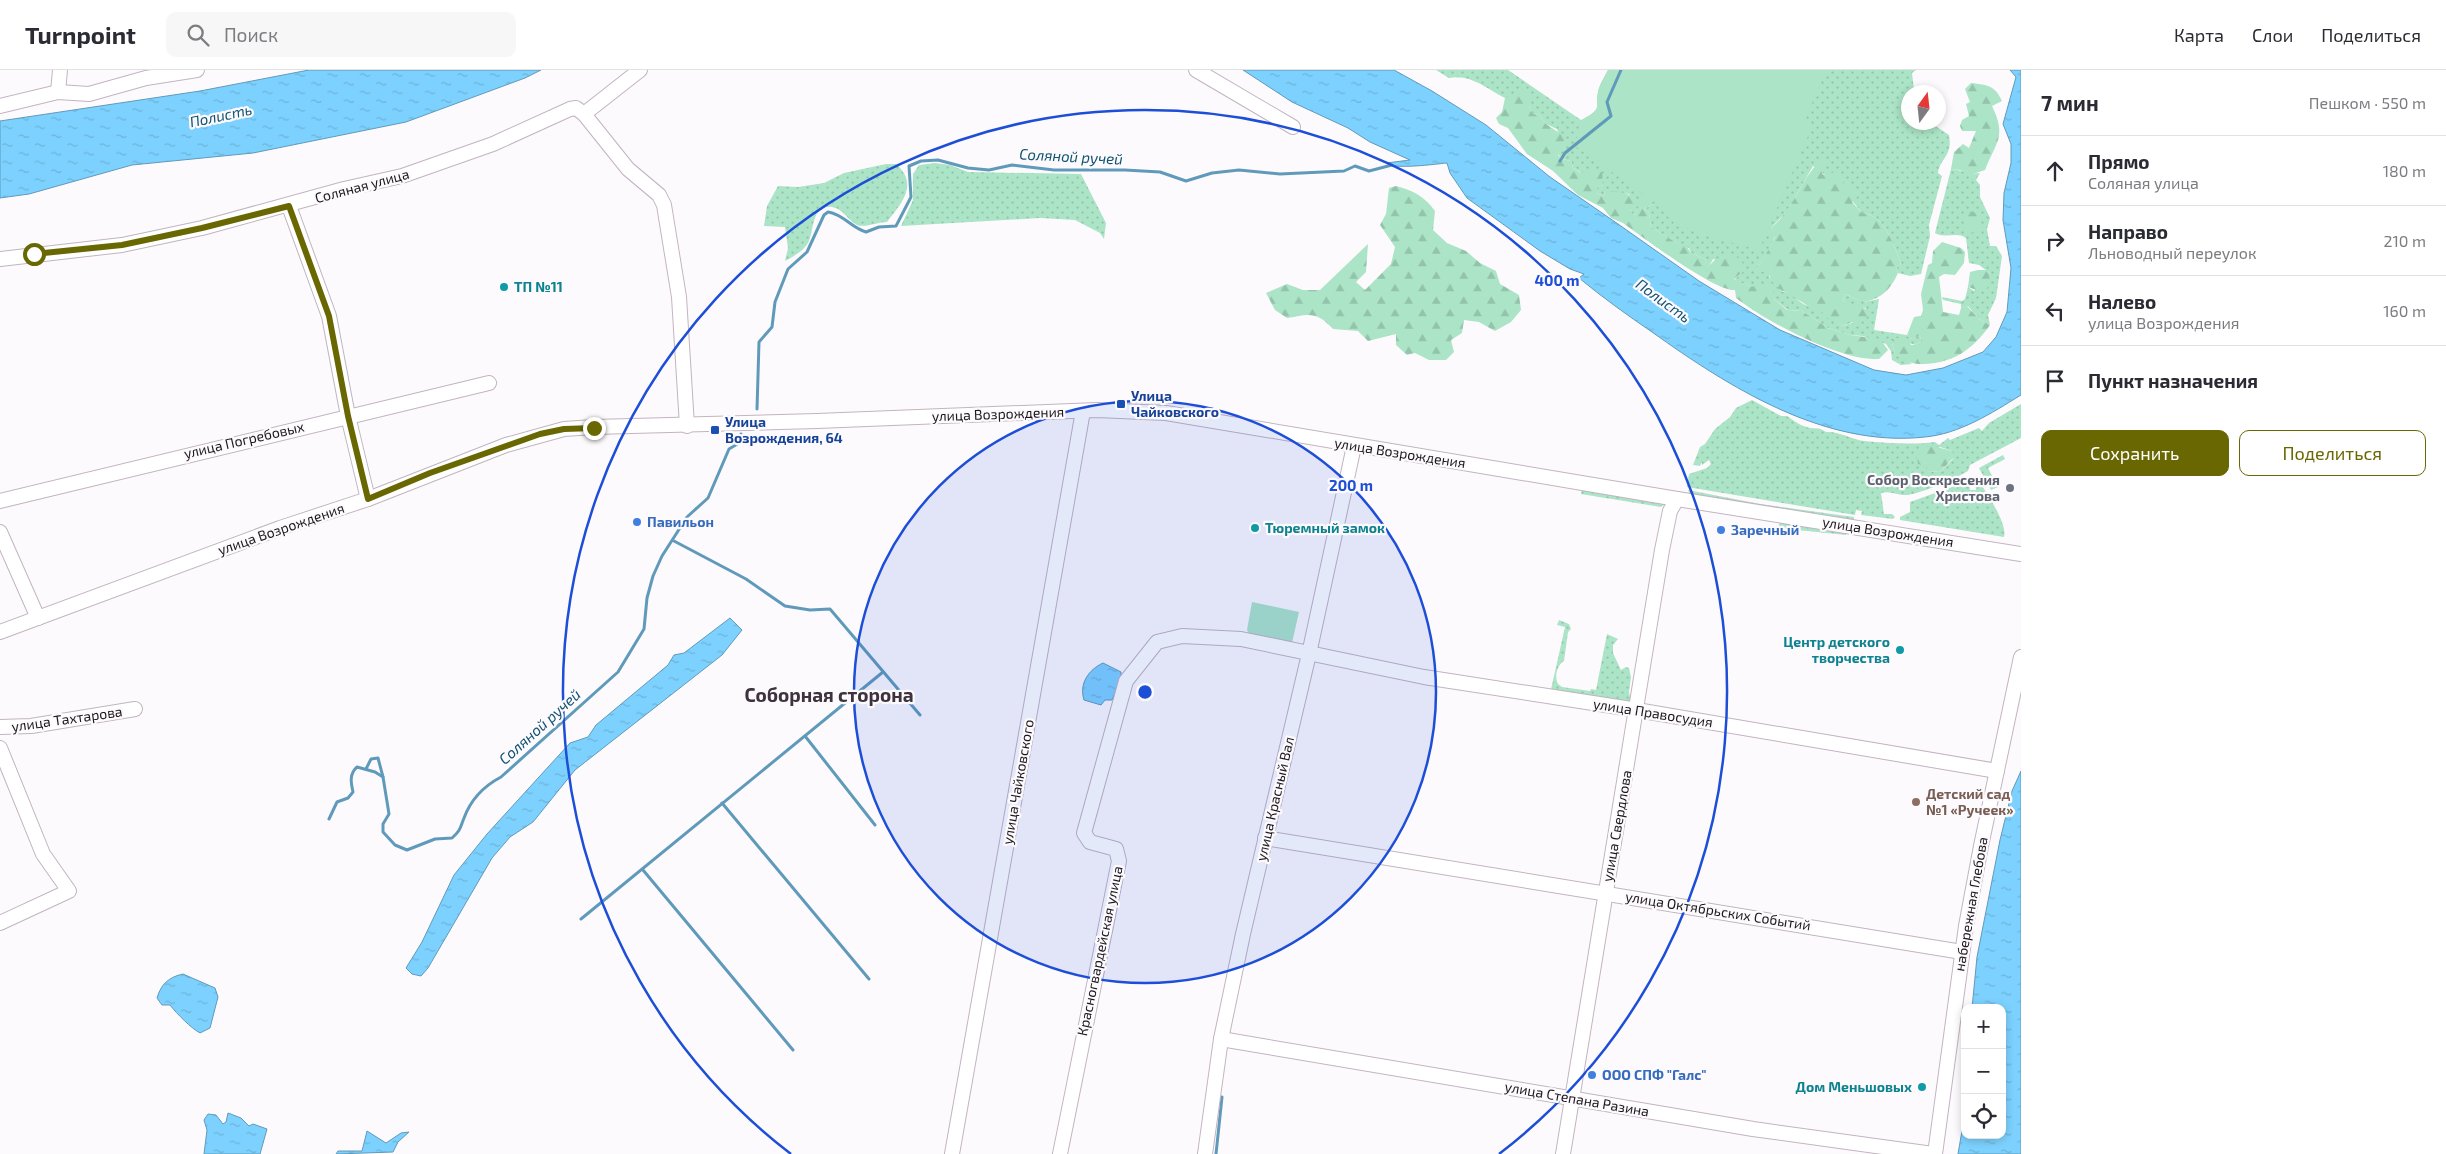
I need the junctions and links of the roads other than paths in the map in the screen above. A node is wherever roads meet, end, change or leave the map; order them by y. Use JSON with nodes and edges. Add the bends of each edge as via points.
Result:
{"nodes":[{"id":1,"x":60,"y":70,"type":"edge"},
{"id":2,"x":197,"y":70,"type":"edge"},
{"id":3,"x":640,"y":70,"type":"edge"},
{"id":4,"x":1196,"y":70,"type":"edge"},
{"id":5,"x":58,"y":92,"type":"junction"},
{"id":6,"x":0,"y":106,"type":"edge"},
{"id":7,"x":584,"y":114,"type":"junction"},
{"id":8,"x":1293,"y":127,"type":"dead end"},
{"id":9,"x":289,"y":206,"type":"junction"},
{"id":10,"x":0,"y":259,"type":"edge"},
{"id":11,"x":489,"y":383,"type":"dead end"},
{"id":12,"x":1082,"y":410,"type":"junction"},
{"id":13,"x":348,"y":416,"type":"junction"},
{"id":14,"x":687,"y":426,"type":"junction"},
{"id":15,"x":1354,"y":446,"type":"junction"},
{"id":16,"x":368,"y":499,"type":"junction"},
{"id":17,"x":1676,"y":499,"type":"junction"},
{"id":18,"x":0,"y":501,"type":"edge"},
{"id":19,"x":0,"y":532,"type":"edge"},
{"id":20,"x":2021,"y":554,"type":"edge"},
{"id":21,"x":38,"y":618,"type":"junction"},
{"id":22,"x":0,"y":632,"type":"edge"},
{"id":23,"x":1309,"y":654,"type":"junction"},
{"id":24,"x":2021,"y":657,"type":"edge"},
{"id":25,"x":135,"y":709,"type":"dead end"},
{"id":26,"x":1637,"y":710,"type":"junction"},
{"id":27,"x":0,"y":727,"type":"edge"},
{"id":28,"x":0,"y":748,"type":"edge"},
{"id":29,"x":3,"y":764,"type":"edge"},
{"id":30,"x":1997,"y":771,"type":"junction"},
{"id":31,"x":1265,"y":838,"type":"junction"},
{"id":32,"x":1606,"y":893,"type":"junction"},
{"id":33,"x":0,"y":922,"type":"edge"},
{"id":34,"x":1962,"y":952,"type":"junction"},
{"id":35,"x":1221,"y":1039,"type":"junction"},
{"id":36,"x":1572,"y":1098,"type":"junction"},
{"id":37,"x":952,"y":1154,"type":"edge"},
{"id":38,"x":1060,"y":1154,"type":"edge"},
{"id":39,"x":1205,"y":1154,"type":"edge"},
{"id":40,"x":1564,"y":1154,"type":"edge"},
{"id":41,"x":1934,"y":1154,"type":"edge"}],
"edges":[{"from":1,"to":5,"type":"street"},
{"from":2,"to":5,"type":"street","via":[[146,78],[89,94]]},
{"from":3,"to":7,"type":"street"},
{"from":4,"to":8,"type":"street"},
{"from":5,"to":6,"type":"street"},
{"from":7,"to":9,"type":"street","name":"Соляная улица","via":[[576,108],[570,109],[493,144],[402,176]]},
{"from":7,"to":14,"type":"street","via":[[628,169],[659,195],[664,205],[679,297]]},
{"from":9,"to":10,"type":"street","name":"Соляная улица","via":[[122,245]]},
{"from":9,"to":13,"type":"street","via":[[329,316]]},
{"from":11,"to":13,"type":"street","name":"улица Погребовых"},
{"from":12,"to":14,"type":"street","name":"улица Возрождения"},
{"from":12,"to":15,"type":"street","name":"улица Возрождения","via":[[1166,413]]},
{"from":12,"to":37,"type":"street","name":"улица Чайковского"},
{"from":13,"to":16,"type":"street"},
{"from":13,"to":18,"type":"street","name":"улица Погребовых"},
{"from":14,"to":16,"type":"street","name":"улица Возрождения","via":[[564,429],[540,434]]},
{"from":15,"to":17,"type":"street","name":"улица Возрождения"},
{"from":15,"to":23,"type":"street","name":"улица Красный Вал"},
{"from":16,"to":21,"type":"street","name":"улица Возрождения","via":[[280,528]]},
{"from":17,"to":20,"type":"street","name":"улица Возрождения"},
{"from":17,"to":26,"type":"street","name":"улица Свердлова","via":[[1662,550]]},
{"from":19,"to":21,"type":"street"},
{"from":21,"to":22,"type":"street","name":"улица Возрождения"},
{"from":23,"to":26,"type":"street","name":"улица Правосудия","via":[[1424,677]]},
{"from":23,"to":31,"type":"street","name":"улица Красный Вал"},
{"from":23,"to":38,"type":"street","name":"Красногвардейская улица","via":[[1241,639],[1182,636],[1157,642],[1126,681],[1084,833],[1090,842],[1116,849],[1119,861]]},
{"from":24,"to":30,"type":"street","name":"набережная Глебова"},
{"from":25,"to":27,"type":"street","name":"улица Тахтарова","via":[[31,726]]},
{"from":26,"to":30,"type":"street","name":"улица Правосудия"},
{"from":26,"to":32,"type":"street","name":"улица Свердлова"},
{"from":28,"to":29,"type":"street"},
{"from":29,"to":33,"type":"street","via":[[44,854],[69,890]]},
{"from":30,"to":34,"type":"street","name":"набережная Глебова"},
{"from":31,"to":32,"type":"street","name":"улица Октябрьских Событий"},
{"from":31,"to":35,"type":"street","name":"улица Красный Вал"},
{"from":32,"to":34,"type":"street","name":"улица Октябрьских Событий"},
{"from":32,"to":36,"type":"street","name":"улица Свердлова"},
{"from":34,"to":41,"type":"street","name":"набережная Глебова"},
{"from":35,"to":36,"type":"street","name":"улица Степана Разина"},
{"from":35,"to":39,"type":"street","name":"улица Красный Вал"},
{"from":36,"to":40,"type":"street","name":"улица Свердлова"},
{"from":36,"to":41,"type":"street","name":"улица Степана Разина"}]}
